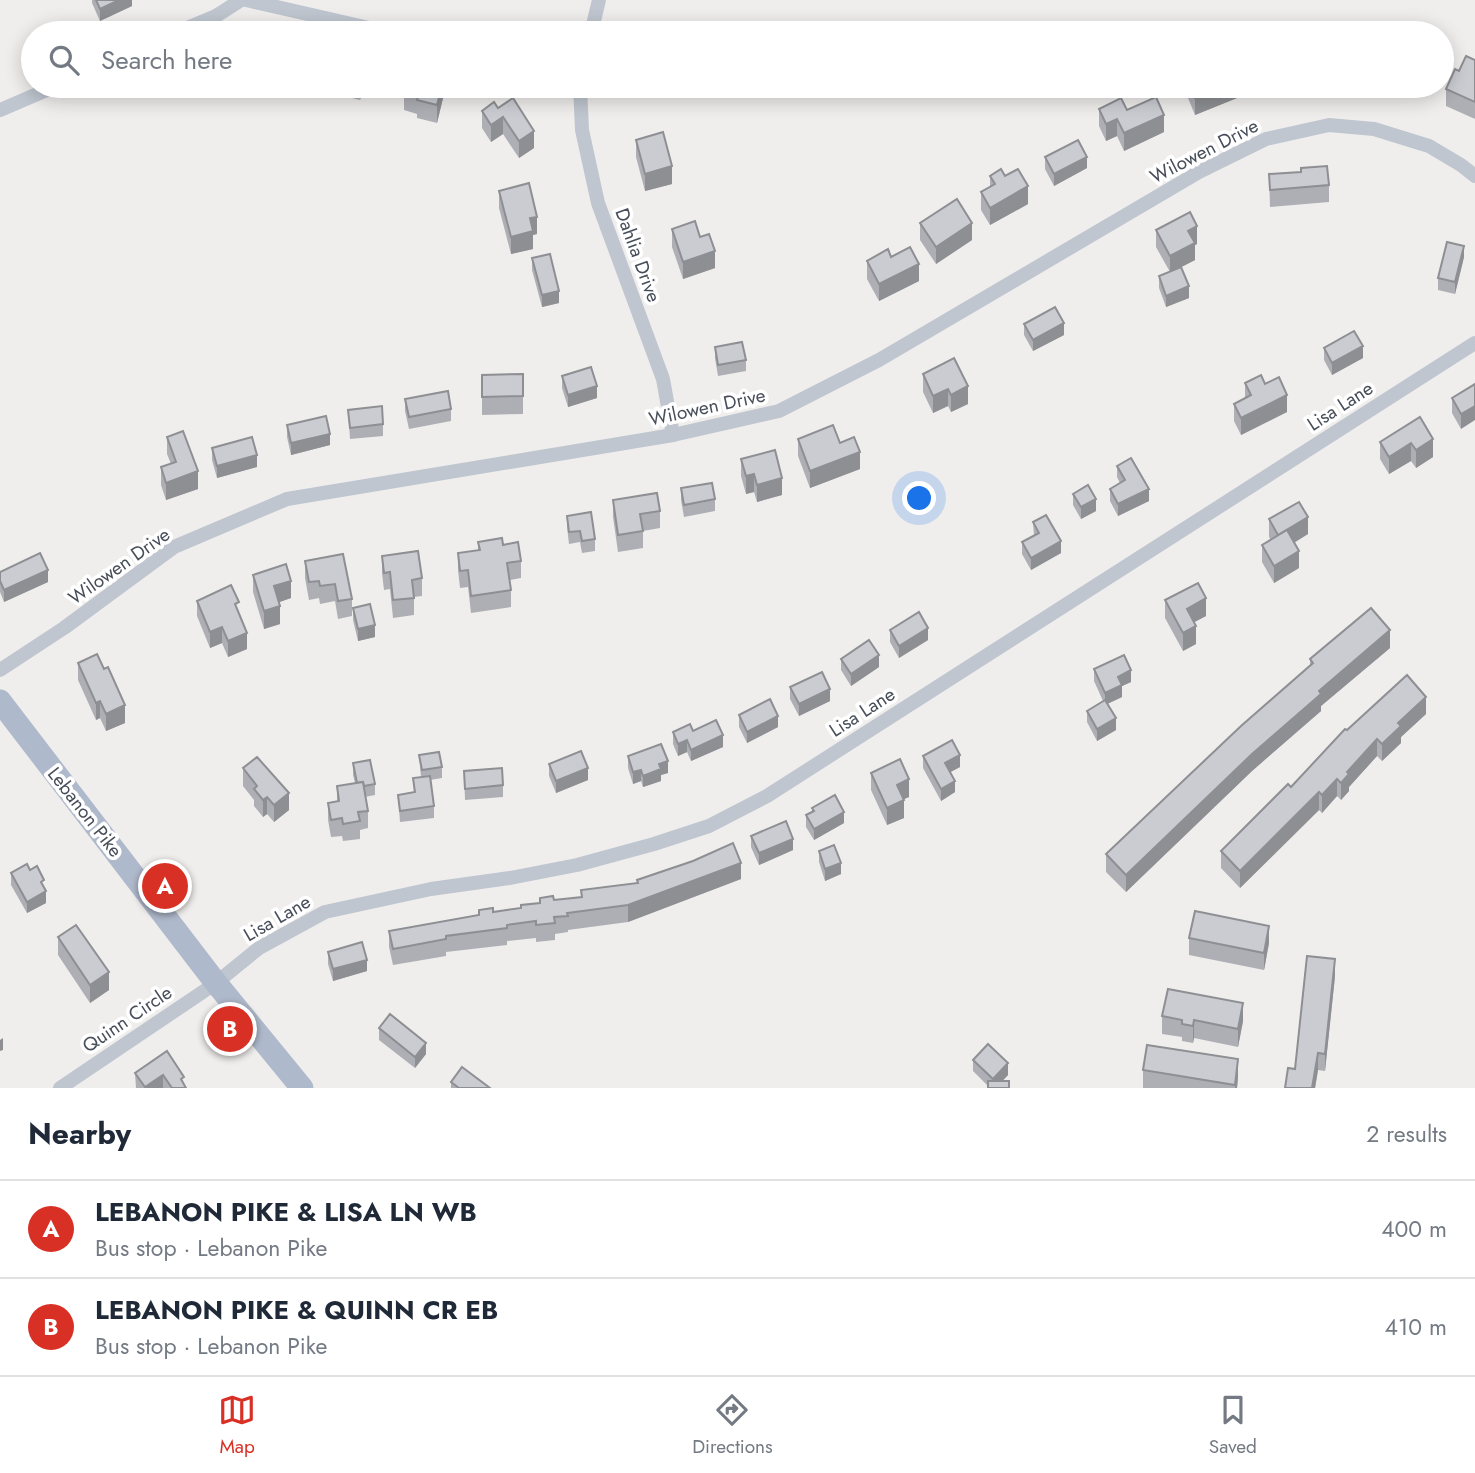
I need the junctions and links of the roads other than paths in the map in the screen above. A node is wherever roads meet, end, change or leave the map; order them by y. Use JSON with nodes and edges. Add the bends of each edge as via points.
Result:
{"nodes":[{"id":1,"x":244,"y":0,"type":"edge"},
{"id":2,"x":599,"y":0,"type":"edge"},
{"id":3,"x":204,"y":21,"type":"edge"},
{"id":4,"x":338,"y":21,"type":"edge"},
{"id":5,"x":595,"y":21,"type":"edge"},
{"id":6,"x":28,"y":98,"type":"edge"},
{"id":7,"x":581,"y":98,"type":"edge"},
{"id":8,"x":0,"y":110,"type":"edge"},
{"id":9,"x":1475,"y":176,"type":"edge"},
{"id":10,"x":1475,"y":343,"type":"edge"},
{"id":11,"x":673,"y":435,"type":"junction"},
{"id":12,"x":0,"y":670,"type":"edge"},
{"id":13,"x":0,"y":701,"type":"edge"},
{"id":14,"x":216,"y":982,"type":"junction"},
{"id":15,"x":60,"y":1088,"type":"edge"},
{"id":16,"x":302,"y":1088,"type":"edge"}],
"edges":[{"from":1,"to":3,"type":"street"},
{"from":1,"to":4,"type":"street"},
{"from":2,"to":5,"type":"street"},
{"from":6,"to":8,"type":"street"},
{"from":7,"to":11,"type":"street","name":"Dahlia Drive","via":[[595,192],[663,379]]},
{"from":9,"to":11,"type":"street","name":"Wilowen Drive","via":[[1429,146],[1374,129],[1329,125],[1266,139],[1199,172],[879,360],[779,411]]},
{"from":10,"to":14,"type":"street","name":"Lisa Lane","via":[[767,796],[709,826],[577,865],[325,912],[259,948]]},
{"from":11,"to":12,"type":"street","name":"Wilowen Drive","via":[[287,499],[174,547]]},
{"from":13,"to":14,"type":"main road","name":"Lebanon Pike"},
{"from":14,"to":15,"type":"street","name":"Quinn Circle"},
{"from":14,"to":16,"type":"main road","name":"Lebanon Pike"}]}
